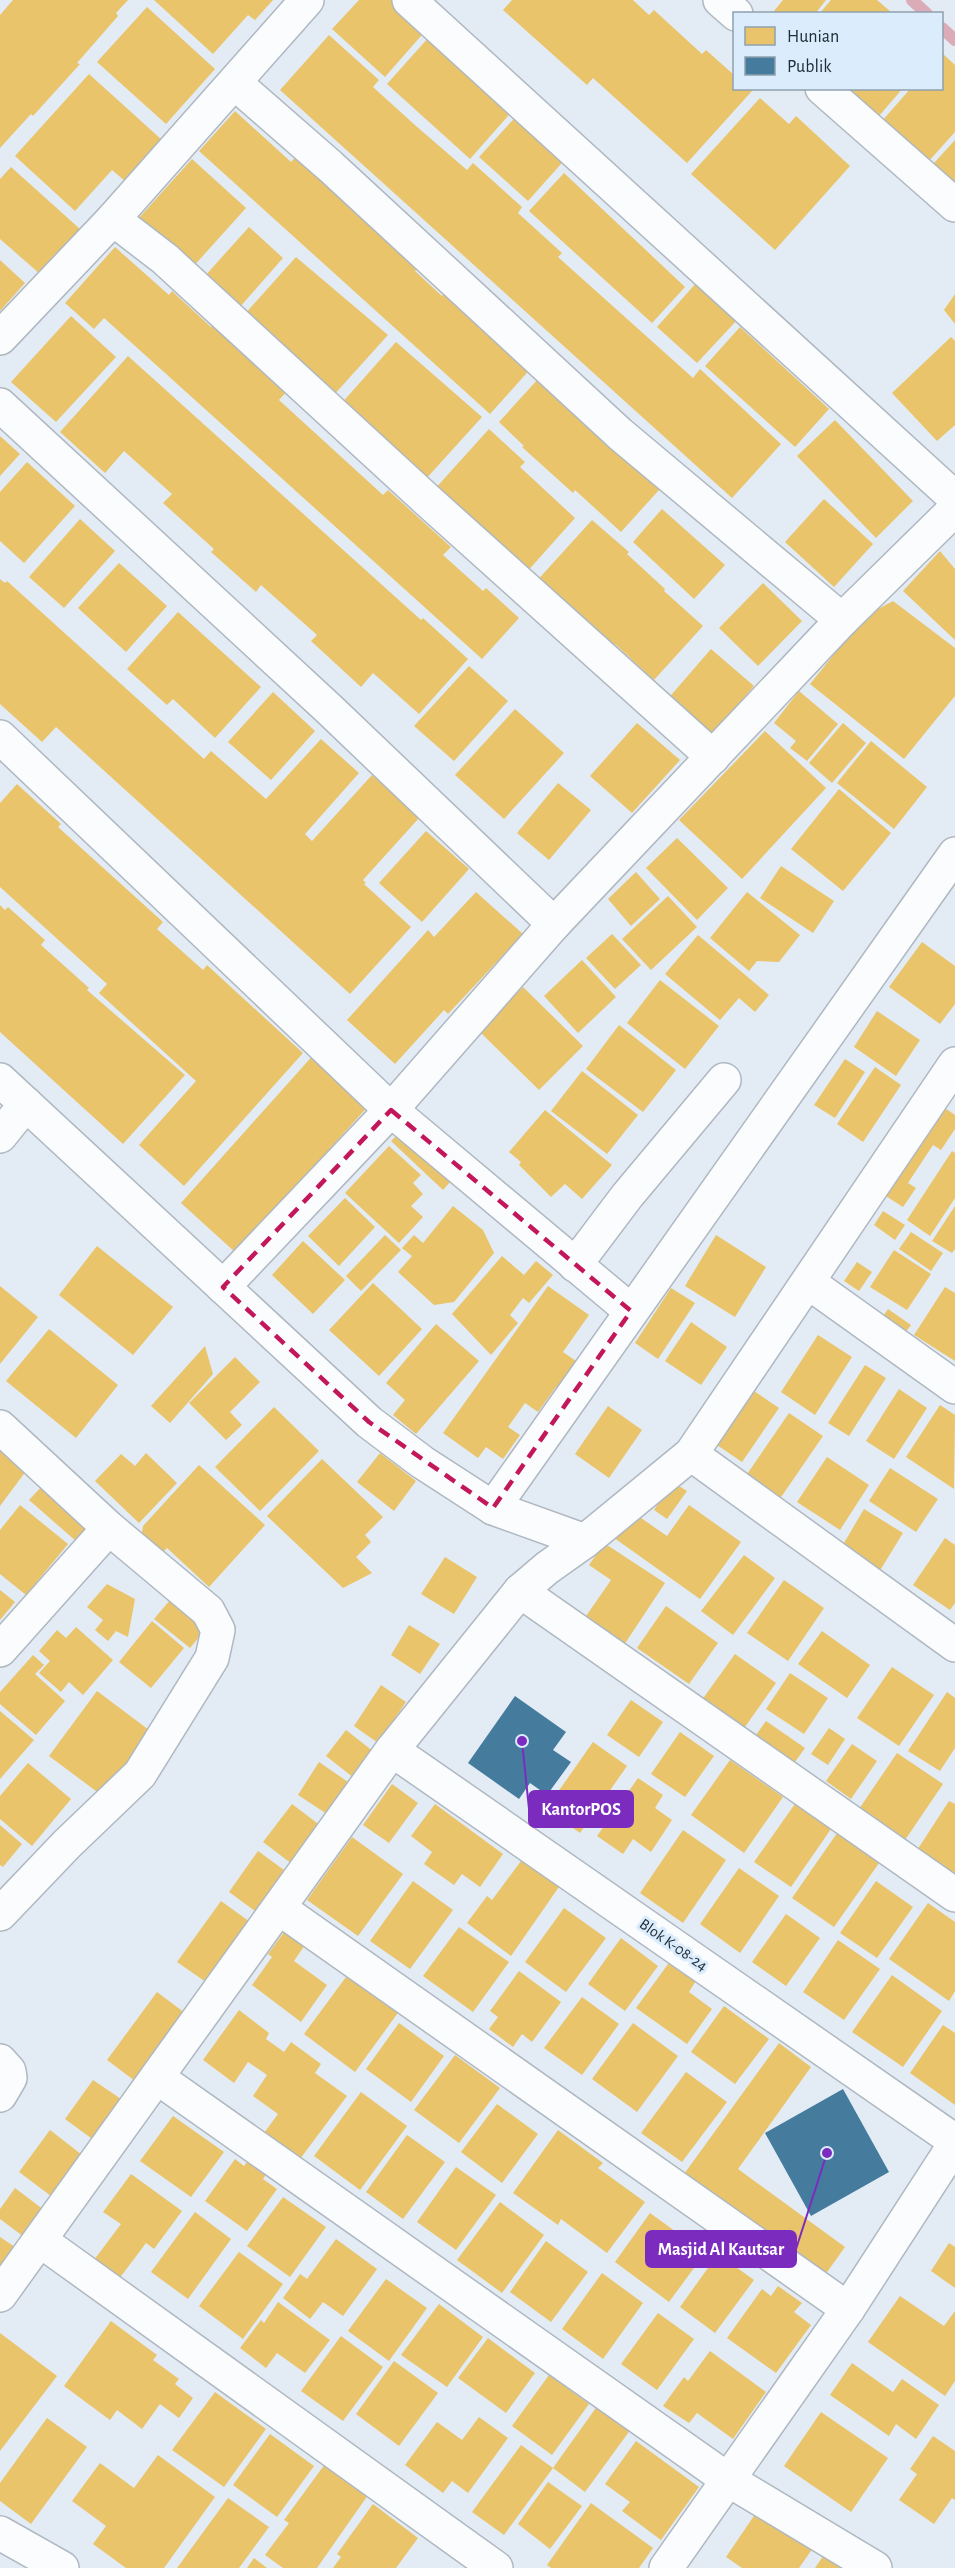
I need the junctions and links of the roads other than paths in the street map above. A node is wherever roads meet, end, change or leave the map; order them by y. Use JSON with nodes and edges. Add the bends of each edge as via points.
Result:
{"nodes":[{"id":1,"x":306,"y":0,"type":"edge"},
{"id":2,"x":409,"y":0,"type":"edge"},
{"id":3,"x":720,"y":0,"type":"edge"},
{"id":4,"x":733,"y":12,"type":"edge"},
{"id":5,"x":235,"y":83,"type":"junction"},
{"id":6,"x":824,"y":90,"type":"edge"},
{"id":7,"x":955,"y":205,"type":"edge"},
{"id":8,"x":113,"y":219,"type":"junction"},
{"id":9,"x":0,"y":338,"type":"edge"},
{"id":10,"x":0,"y":405,"type":"edge"},
{"id":11,"x":955,"y":498,"type":"edge"},
{"id":12,"x":955,"y":509,"type":"edge"},
{"id":13,"x":842,"y":620,"type":"junction"},
{"id":14,"x":0,"y":737,"type":"edge"},
{"id":15,"x":713,"y":757,"type":"junction"},
{"id":16,"x":955,"y":854,"type":"edge"},
{"id":17,"x":554,"y":924,"type":"junction"},
{"id":18,"x":955,"y":1064,"type":"edge"},
{"id":19,"x":0,"y":1080,"type":"edge"},
{"id":20,"x":724,"y":1080,"type":"dead end"},
{"id":21,"x":26,"y":1104,"type":"junction"},
{"id":22,"x":944,"y":1104,"type":"edge"},
{"id":23,"x":391,"y":1110,"type":"junction"},
{"id":24,"x":0,"y":1136,"type":"edge"},
{"id":25,"x":575,"y":1266,"type":"junction"},
{"id":26,"x":808,"y":1282,"type":"junction"},
{"id":27,"x":223,"y":1287,"type":"junction"},
{"id":28,"x":632,"y":1311,"type":"junction"},
{"id":29,"x":955,"y":1387,"type":"edge"},
{"id":30,"x":0,"y":1427,"type":"edge"},
{"id":31,"x":691,"y":1454,"type":"junction"},
{"id":32,"x":493,"y":1508,"type":"junction"},
{"id":33,"x":109,"y":1528,"type":"junction"},
{"id":34,"x":585,"y":1541,"type":"junction"},
{"id":35,"x":520,"y":1591,"type":"junction"},
{"id":36,"x":955,"y":1645,"type":"edge"},
{"id":37,"x":0,"y":1650,"type":"edge"},
{"id":38,"x":392,"y":1750,"type":"junction"},
{"id":39,"x":955,"y":1895,"type":"edge"},
{"id":40,"x":279,"y":1908,"type":"junction"},
{"id":41,"x":0,"y":1914,"type":"edge"},
{"id":42,"x":0,"y":2061,"type":"edge"},
{"id":43,"x":158,"y":2078,"type":"junction"},
{"id":44,"x":0,"y":2095,"type":"edge"},
{"id":45,"x":955,"y":2142,"type":"edge"},
{"id":46,"x":41,"y":2241,"type":"junction"},
{"id":47,"x":0,"y":2295,"type":"edge"},
{"id":48,"x":848,"y":2309,"type":"junction"},
{"id":49,"x":727,"y":2479,"type":"junction"},
{"id":50,"x":0,"y":2533,"type":"edge"},
{"id":51,"x":62,"y":2568,"type":"edge"},
{"id":52,"x":496,"y":2568,"type":"edge"},
{"id":53,"x":666,"y":2568,"type":"edge"},
{"id":54,"x":875,"y":2568,"type":"edge"}],
"edges":[{"from":1,"to":5,"type":"street"},
{"from":2,"to":11,"type":"street"},
{"from":3,"to":4,"type":"street"},
{"from":5,"to":8,"type":"street"},
{"from":5,"to":13,"type":"street","via":[[620,434]]},
{"from":6,"to":7,"type":"street"},
{"from":8,"to":9,"type":"street"},
{"from":8,"to":15,"type":"street","via":[[165,260]]},
{"from":10,"to":17,"type":"street","via":[[329,709]]},
{"from":12,"to":13,"type":"street"},
{"from":13,"to":15,"type":"street"},
{"from":14,"to":23,"type":"street"},
{"from":15,"to":17,"type":"street"},
{"from":16,"to":28,"type":"street"},
{"from":17,"to":23,"type":"street"},
{"from":18,"to":22,"type":"street"},
{"from":19,"to":21,"type":"street"},
{"from":20,"to":25,"type":"street","via":[[627,1196]]},
{"from":21,"to":24,"type":"street"},
{"from":21,"to":27,"type":"street"},
{"from":22,"to":26,"type":"street"},
{"from":23,"to":25,"type":"street"},
{"from":23,"to":27,"type":"street"},
{"from":25,"to":28,"type":"street"},
{"from":26,"to":29,"type":"street"},
{"from":26,"to":31,"type":"street"},
{"from":27,"to":32,"type":"street","via":[[369,1422]]},
{"from":28,"to":32,"type":"street"},
{"from":30,"to":33,"type":"street"},
{"from":31,"to":34,"type":"street"},
{"from":31,"to":36,"type":"street"},
{"from":32,"to":34,"type":"street"},
{"from":33,"to":37,"type":"street"},
{"from":33,"to":41,"type":"street","via":[[208,1611],[218,1630],[212,1658],[140,1774]]},
{"from":34,"to":35,"type":"street"},
{"from":35,"to":38,"type":"street"},
{"from":35,"to":39,"type":"street"},
{"from":38,"to":40,"type":"street"},
{"from":38,"to":45,"type":"street","name":"Blok K-08-24"},
{"from":40,"to":43,"type":"street"},
{"from":40,"to":48,"type":"street"},
{"from":42,"to":44,"type":"street","via":[[10,2078]]},
{"from":43,"to":46,"type":"street"},
{"from":43,"to":49,"type":"street"},
{"from":45,"to":48,"type":"street"},
{"from":46,"to":47,"type":"street"},
{"from":46,"to":52,"type":"street"},
{"from":48,"to":49,"type":"street"},
{"from":49,"to":53,"type":"street"},
{"from":49,"to":54,"type":"street"},
{"from":50,"to":51,"type":"street"}]}
